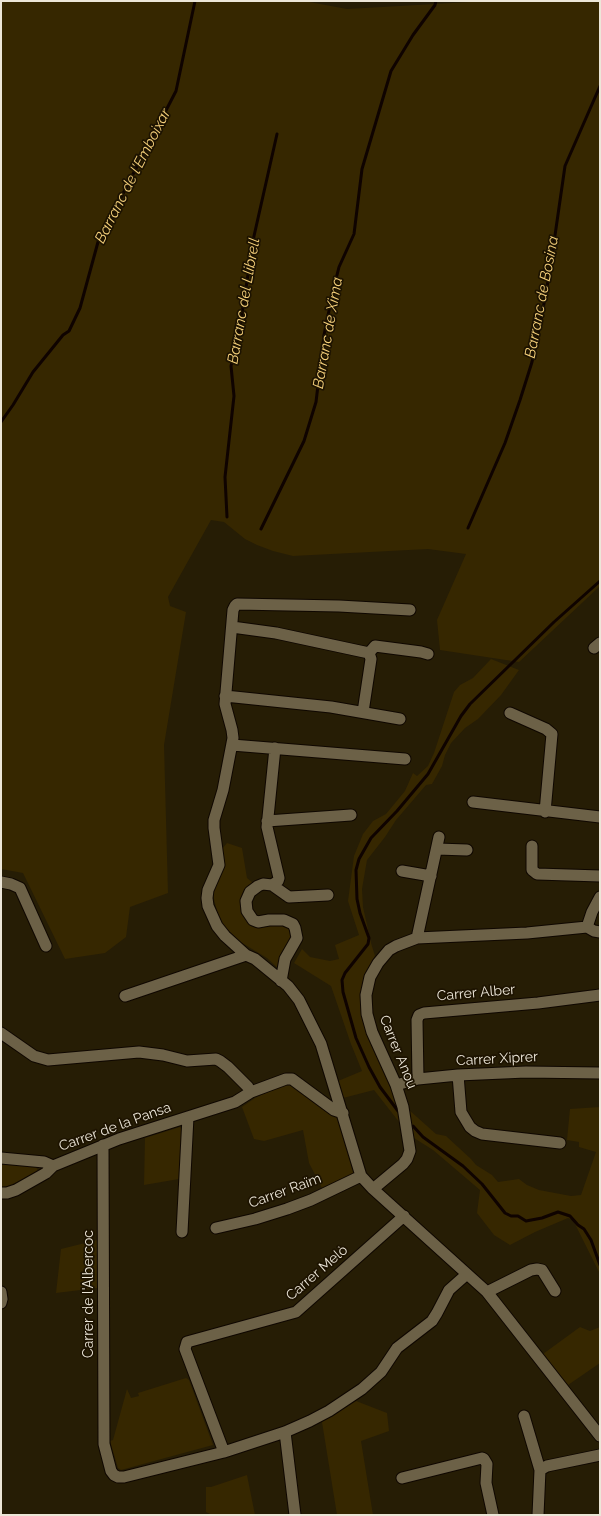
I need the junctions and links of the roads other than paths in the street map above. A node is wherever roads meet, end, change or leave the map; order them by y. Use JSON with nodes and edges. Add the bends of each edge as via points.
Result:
{"nodes":[{"id":1,"x":410,"y":610,"type":"dead end"},
{"id":2,"x":232,"y":627,"type":"junction"},
{"id":3,"x":369,"y":653,"type":"junction"},
{"id":4,"x":428,"y":654,"type":"dead end"},
{"id":5,"x":225,"y":696,"type":"junction"},
{"id":6,"x":363,"y":712,"type":"junction"},
{"id":7,"x":510,"y":713,"type":"dead end"},
{"id":8,"x":400,"y":719,"type":"dead end"},
{"id":9,"x":232,"y":745,"type":"junction"},
{"id":10,"x":275,"y":748,"type":"junction"},
{"id":11,"x":405,"y":759,"type":"dead end"},
{"id":12,"x":473,"y":802,"type":"dead end"},
{"id":13,"x":545,"y":812,"type":"junction"},
{"id":14,"x":352,"y":815,"type":"dead end"},
{"id":15,"x":600,"y":817,"type":"edge"},
{"id":16,"x":267,"y":821,"type":"junction"},
{"id":17,"x":439,"y":837,"type":"dead end"},
{"id":18,"x":532,"y":846,"type":"dead end"},
{"id":19,"x":436,"y":849,"type":"junction"},
{"id":20,"x":467,"y":850,"type":"dead end"},
{"id":21,"x":402,"y":871,"type":"dead end"},
{"id":22,"x":431,"y":876,"type":"junction"},
{"id":23,"x":600,"y":876,"type":"edge"},
{"id":24,"x":1,"y":882,"type":"edge"},
{"id":25,"x":272,"y":885,"type":"junction"},
{"id":26,"x":328,"y":896,"type":"dead end"},
{"id":27,"x":600,"y":897,"type":"edge"},
{"id":28,"x":587,"y":927,"type":"junction"},
{"id":29,"x":600,"y":932,"type":"edge"},
{"id":30,"x":417,"y":938,"type":"junction"},
{"id":31,"x":46,"y":946,"type":"dead end"},
{"id":32,"x":246,"y":955,"type":"junction"},
{"id":33,"x":281,"y":981,"type":"junction"},
{"id":34,"x":600,"y":995,"type":"edge"},
{"id":35,"x":125,"y":996,"type":"dead end"},
{"id":36,"x":1,"y":1033,"type":"edge"},
{"id":37,"x":600,"y":1072,"type":"edge"},
{"id":38,"x":458,"y":1075,"type":"junction"},
{"id":39,"x":418,"y":1079,"type":"junction"},
{"id":40,"x":396,"y":1085,"type":"junction"},
{"id":41,"x":251,"y":1092,"type":"junction"},
{"id":42,"x":343,"y":1113,"type":"junction"},
{"id":43,"x":188,"y":1117,"type":"junction"},
{"id":44,"x":560,"y":1143,"type":"dead end"},
{"id":45,"x":103,"y":1145,"type":"junction"},
{"id":46,"x":1,"y":1158,"type":"edge"},
{"id":47,"x":53,"y":1166,"type":"junction"},
{"id":48,"x":361,"y":1176,"type":"junction"},
{"id":49,"x":374,"y":1189,"type":"junction"},
{"id":50,"x":1,"y":1193,"type":"edge"},
{"id":51,"x":404,"y":1216,"type":"junction"},
{"id":52,"x":216,"y":1228,"type":"dead end"},
{"id":53,"x":182,"y":1232,"type":"dead end"},
{"id":54,"x":467,"y":1274,"type":"junction"},
{"id":55,"x":555,"y":1291,"type":"dead end"},
{"id":56,"x":1,"y":1292,"type":"edge"},
{"id":57,"x":487,"y":1292,"type":"junction"},
{"id":58,"x":1,"y":1303,"type":"edge"},
{"id":59,"x":524,"y":1416,"type":"dead end"},
{"id":60,"x":284,"y":1432,"type":"junction"},
{"id":61,"x":600,"y":1436,"type":"edge"},
{"id":62,"x":224,"y":1452,"type":"junction"},
{"id":63,"x":600,"y":1455,"type":"edge"},
{"id":64,"x":540,"y":1470,"type":"junction"},
{"id":65,"x":402,"y":1478,"type":"dead end"},
{"id":66,"x":295,"y":1515,"type":"edge"},
{"id":67,"x":493,"y":1515,"type":"edge"},
{"id":68,"x":538,"y":1515,"type":"edge"}],
"edges":[{"from":1,"to":2,"type":"street","via":[[237,604],[233,610]]},
{"from":2,"to":3,"type":"street","via":[[265,631]]},
{"from":2,"to":5,"type":"street"},
{"from":3,"to":4,"type":"street","via":[[375,646]]},
{"from":3,"to":6,"type":"street","via":[[371,659]]},
{"from":5,"to":6,"type":"street"},
{"from":5,"to":9,"type":"street","via":[[232,730]]},
{"from":6,"to":8,"type":"street"},
{"from":7,"to":13,"type":"street","via":[[552,734]]},
{"from":9,"to":10,"type":"street"},
{"from":9,"to":32,"type":"street","via":[[214,820],[219,865],[207,898],[217,926]]},
{"from":10,"to":11,"type":"street"},
{"from":10,"to":16,"type":"street"},
{"from":12,"to":13,"type":"street"},
{"from":13,"to":15,"type":"street"},
{"from":14,"to":16,"type":"street"},
{"from":16,"to":25,"type":"street","via":[[279,878]]},
{"from":17,"to":19,"type":"street"},
{"from":18,"to":23,"type":"street","via":[[532,870],[537,874]]},
{"from":19,"to":20,"type":"street"},
{"from":19,"to":22,"type":"street"},
{"from":21,"to":22,"type":"street"},
{"from":22,"to":30,"type":"street"},
{"from":24,"to":31,"type":"street","via":[[20,888]]},
{"from":25,"to":26,"type":"street","via":[[289,897]]},
{"from":25,"to":33,"type":"street","via":[[258,886],[250,892],[246,901],[247,911],[252,920],[284,920],[296,928],[297,938],[286,959]]},
{"from":27,"to":28,"type":"street"},
{"from":28,"to":29,"type":"street","name":"Carrer Anou"},
{"from":28,"to":30,"type":"street","name":"Carrer Anou","via":[[527,933]]},
{"from":30,"to":40,"type":"street","name":"Carrer Anou","via":[[389,950],[370,977],[366,995],[369,1023]]},
{"from":32,"to":33,"type":"street","via":[[255,959]]},
{"from":32,"to":35,"type":"street"},
{"from":33,"to":42,"type":"street","via":[[296,996],[317,1034]]},
{"from":34,"to":39,"type":"street","name":"Carrer Alber","via":[[538,1003],[424,1012],[417,1020]]},
{"from":36,"to":41,"type":"street","via":[[34,1056],[48,1060],[139,1052],[187,1061],[216,1059],[228,1067]]},
{"from":37,"to":38,"type":"street","name":"Carrer Xiprer"},
{"from":38,"to":39,"type":"street","name":"Carrer Xiprer"},
{"from":38,"to":44,"type":"street","via":[[461,1112],[475,1131]]},
{"from":39,"to":40,"type":"street","name":"Carrer Xiprer"},
{"from":40,"to":49,"type":"street","name":"Carrer Anou","via":[[403,1107],[410,1151],[403,1164]]},
{"from":41,"to":42,"type":"street","name":"Carrer de la Pansa","via":[[292,1079],[334,1110]]},
{"from":41,"to":43,"type":"street","name":"Carrer de la Pansa","via":[[235,1102]]},
{"from":42,"to":48,"type":"street"},
{"from":43,"to":45,"type":"street","name":"Carrer de la Pansa"},
{"from":43,"to":53,"type":"street","name":"Carrer de la Pansa"},
{"from":45,"to":47,"type":"street","name":"Carrer de la Pansa"},
{"from":45,"to":62,"type":"street","name":"Carrer de l'Albercoc","via":[[104,1444],[111,1471],[118,1477],[124,1477]]},
{"from":46,"to":47,"type":"street","name":"Carrer de la Pansa","via":[[44,1162]]},
{"from":47,"to":50,"type":"street","name":"Carrer de la Pansa","via":[[46,1173],[16,1190]]},
{"from":48,"to":49,"type":"street"},
{"from":48,"to":52,"type":"street","name":"Carrer Raïm","via":[[287,1209]]},
{"from":49,"to":51,"type":"street"},
{"from":51,"to":54,"type":"street"},
{"from":51,"to":62,"type":"street","name":"Carrer Melò","via":[[296,1312],[187,1342],[185,1349]]},
{"from":54,"to":57,"type":"street"},
{"from":54,"to":60,"type":"street","via":[[450,1290],[432,1321],[397,1348],[384,1369],[362,1389],[329,1411]]},
{"from":55,"to":57,"type":"street","via":[[542,1270],[537,1269]]},
{"from":56,"to":58,"type":"street"},
{"from":57,"to":61,"type":"street"},
{"from":59,"to":64,"type":"street"},
{"from":60,"to":62,"type":"street"},
{"from":60,"to":66,"type":"street"},
{"from":63,"to":64,"type":"street","via":[[547,1466]]},
{"from":64,"to":68,"type":"street"},
{"from":65,"to":67,"type":"street","via":[[482,1458],[487,1464],[486,1483]]}]}
